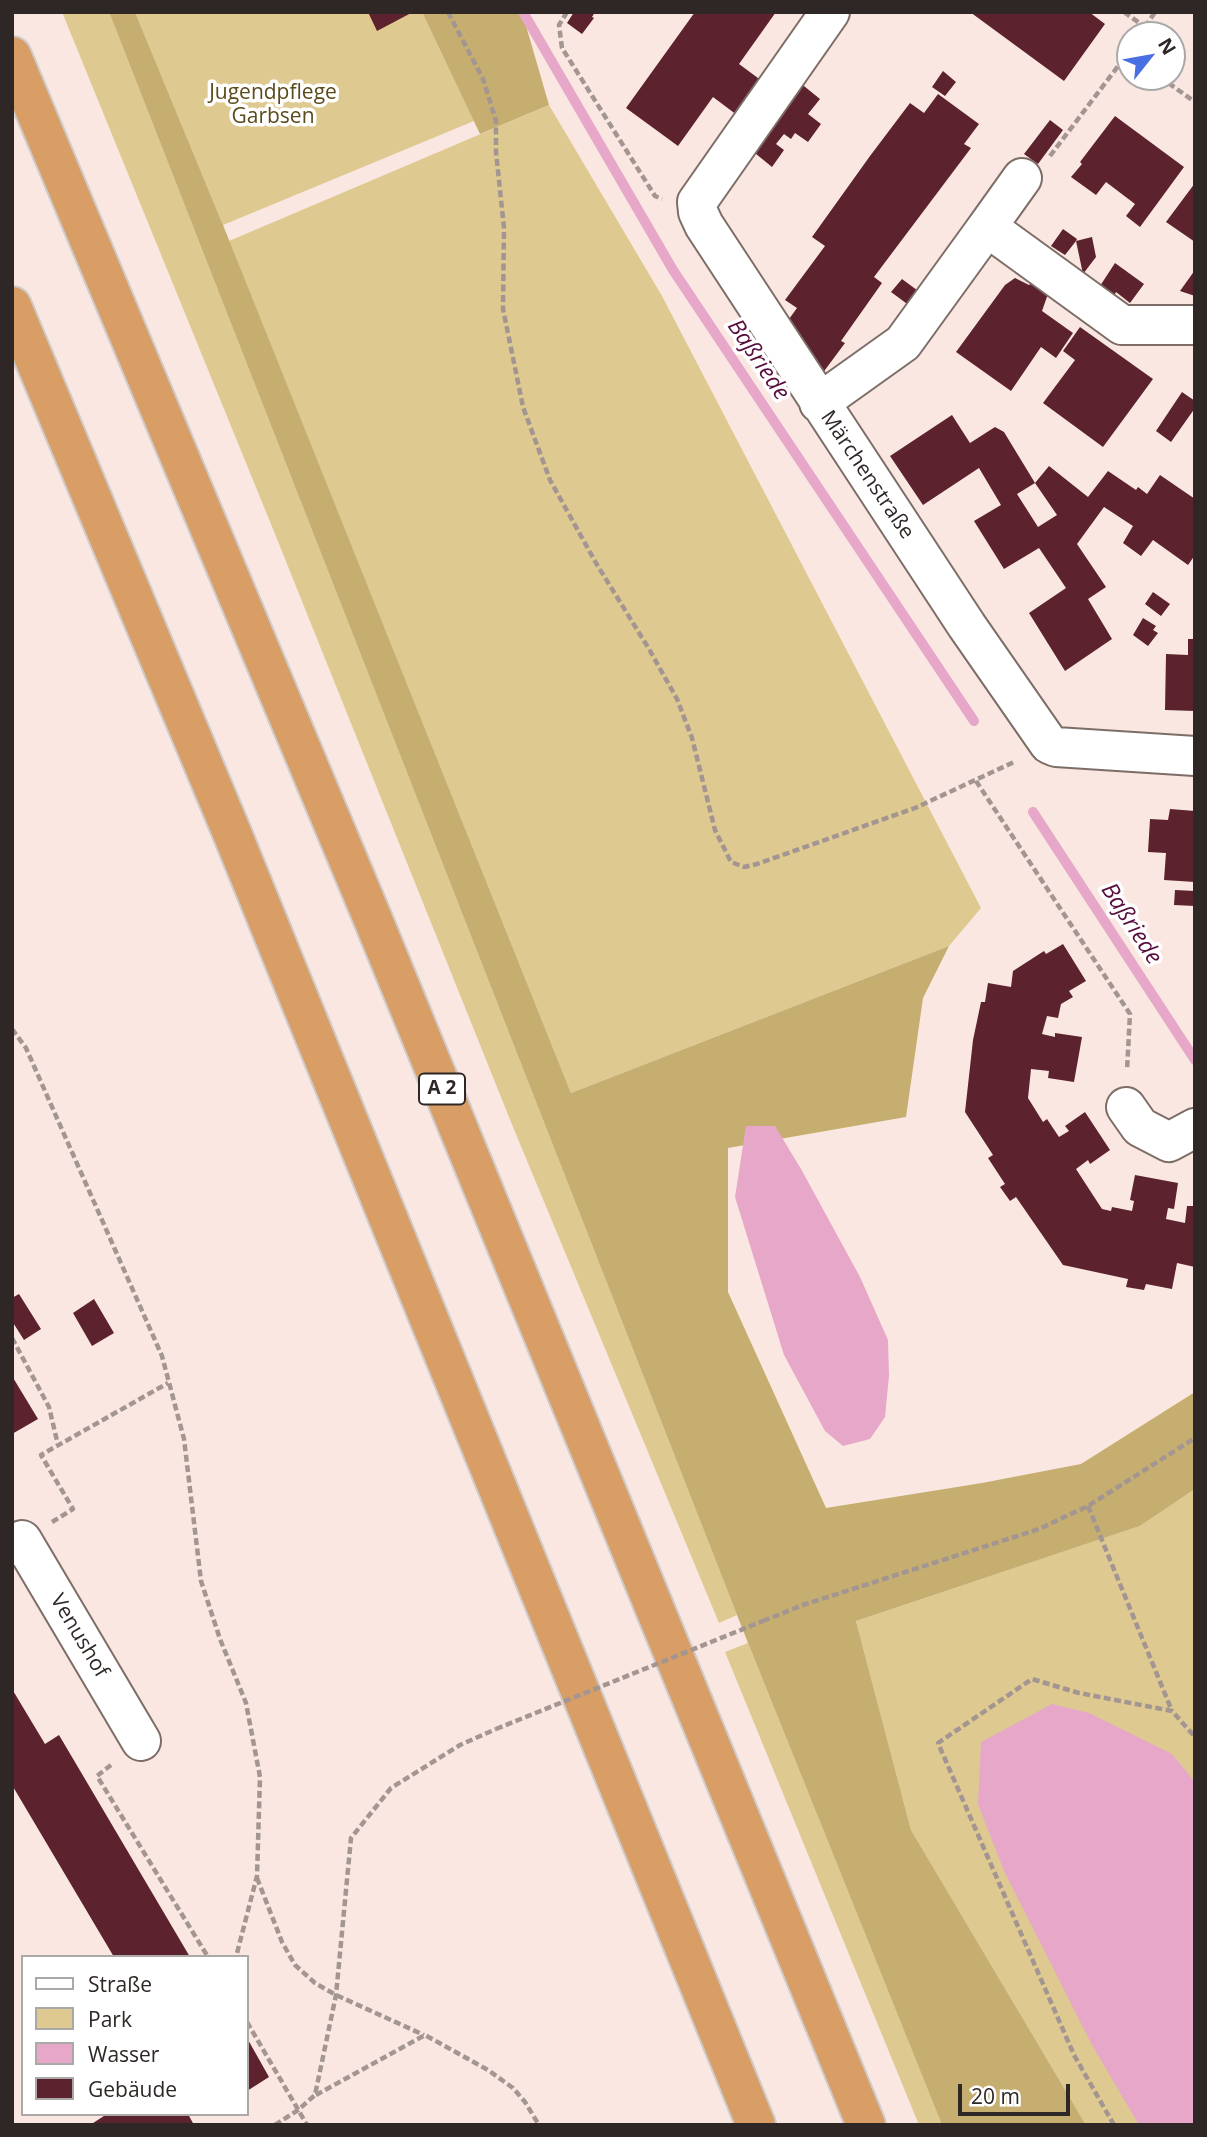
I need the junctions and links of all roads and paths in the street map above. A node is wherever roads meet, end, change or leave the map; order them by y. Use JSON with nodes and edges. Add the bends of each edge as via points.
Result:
{"nodes":[{"id":1,"x":448,"y":12,"type":"edge"},
{"id":2,"x":567,"y":12,"type":"edge"},
{"id":3,"x":830,"y":12,"type":"edge"},
{"id":4,"x":12,"y":56,"type":"edge"},
{"id":5,"x":1116,"y":70,"type":"edge"},
{"id":6,"x":1180,"y":91,"type":"edge"},
{"id":7,"x":1195,"y":102,"type":"edge"},
{"id":8,"x":1022,"y":178,"type":"joint"},
{"id":9,"x":696,"y":202,"type":"junction"},
{"id":10,"x":987,"y":227,"type":"junction"},
{"id":11,"x":12,"y":306,"type":"edge"},
{"id":12,"x":1195,"y":325,"type":"edge"},
{"id":13,"x":819,"y":403,"type":"junction"},
{"id":14,"x":1049,"y":744,"type":"junction"},
{"id":15,"x":1195,"y":756,"type":"edge"},
{"id":16,"x":976,"y":781,"type":"junction"},
{"id":17,"x":12,"y":1029,"type":"edge"},
{"id":18,"x":1125,"y":1107,"type":"joint"},
{"id":19,"x":1195,"y":1128,"type":"edge"},
{"id":20,"x":12,"y":1338,"type":"edge"},
{"id":21,"x":168,"y":1383,"type":"junction"},
{"id":22,"x":1195,"y":1438,"type":"edge"},
{"id":23,"x":58,"y":1445,"type":"junction"},
{"id":24,"x":1088,"y":1506,"type":"junction"},
{"id":25,"x":17,"y":1543,"type":"edge"},
{"id":26,"x":1172,"y":1712,"type":"junction"},
{"id":27,"x":1195,"y":1737,"type":"edge"},
{"id":28,"x":141,"y":1741,"type":"joint"},
{"id":29,"x":257,"y":1877,"type":"junction"},
{"id":30,"x":207,"y":1955,"type":"edge"},
{"id":31,"x":237,"y":1955,"type":"edge"},
{"id":32,"x":336,"y":1995,"type":"junction"},
{"id":33,"x":248,"y":2024,"type":"edge"},
{"id":34,"x":425,"y":2035,"type":"junction"},
{"id":35,"x":315,"y":2095,"type":"junction"},
{"id":36,"x":298,"y":2110,"type":"junction"},
{"id":37,"x":275,"y":2125,"type":"edge"},
{"id":38,"x":307,"y":2125,"type":"edge"},
{"id":39,"x":539,"y":2125,"type":"edge"},
{"id":40,"x":756,"y":2125,"type":"edge"},
{"id":41,"x":866,"y":2125,"type":"edge"},
{"id":42,"x":1114,"y":2125,"type":"edge"}],
"edges":[{"from":1,"to":16,"type":"path","via":[[483,79],[496,121],[504,228],[503,309],[523,407],[550,480],[677,699],[692,738],[715,830],[732,862],[744,867],[757,864],[915,808]]},
{"from":2,"to":9,"type":"path","via":[[559,25],[562,48],[656,196],[674,204]]},
{"from":3,"to":9,"type":"street"},
{"from":4,"to":41,"type":"highway","number":"A 2","via":[[372,917]]},
{"from":5,"to":8,"type":"path","via":[[1043,165]]},
{"from":6,"to":7,"type":"path"},
{"from":8,"to":10,"type":"street"},
{"from":9,"to":13,"type":"street","name":"Märchenstraße","via":[[704,225]]},
{"from":10,"to":12,"type":"street","via":[[1122,325]]},
{"from":10,"to":13,"type":"street","via":[[903,343]]},
{"from":11,"to":40,"type":"highway","via":[[232,833]]},
{"from":13,"to":14,"type":"street","name":"Märchenstraße"},
{"from":14,"to":15,"type":"street"},
{"from":14,"to":16,"type":"path"},
{"from":16,"to":18,"type":"path","via":[[1130,1014]]},
{"from":17,"to":21,"type":"path","via":[[26,1048],[162,1356]]},
{"from":18,"to":19,"type":"street","via":[[1140,1127],[1169,1142]]},
{"from":20,"to":23,"type":"path","via":[[48,1407]]},
{"from":21,"to":23,"type":"path"},
{"from":21,"to":29,"type":"path","via":[[184,1440],[201,1581],[246,1703],[260,1777]]},
{"from":22,"to":24,"type":"path"},
{"from":23,"to":25,"type":"path","via":[[41,1455],[74,1509]]},
{"from":24,"to":26,"type":"path"},
{"from":24,"to":32,"type":"path","bridge":true,"via":[[1039,1529],[803,1605],[496,1729],[460,1745],[391,1788],[351,1838]]},
{"from":25,"to":28,"type":"street","name":"Venushof"},
{"from":26,"to":27,"type":"path"},
{"from":26,"to":42,"type":"path","via":[[1032,1679],[937,1743],[1074,2055]]},
{"from":28,"to":30,"type":"path","via":[[97,1776]]},
{"from":29,"to":31,"type":"path"},
{"from":29,"to":32,"type":"path","via":[[295,1965]]},
{"from":32,"to":34,"type":"path"},
{"from":32,"to":35,"type":"path"},
{"from":33,"to":36,"type":"path"},
{"from":34,"to":35,"type":"path"},
{"from":34,"to":39,"type":"path","via":[[513,2088]]},
{"from":35,"to":36,"type":"path"},
{"from":36,"to":37,"type":"path"},
{"from":36,"to":38,"type":"path"}]}
